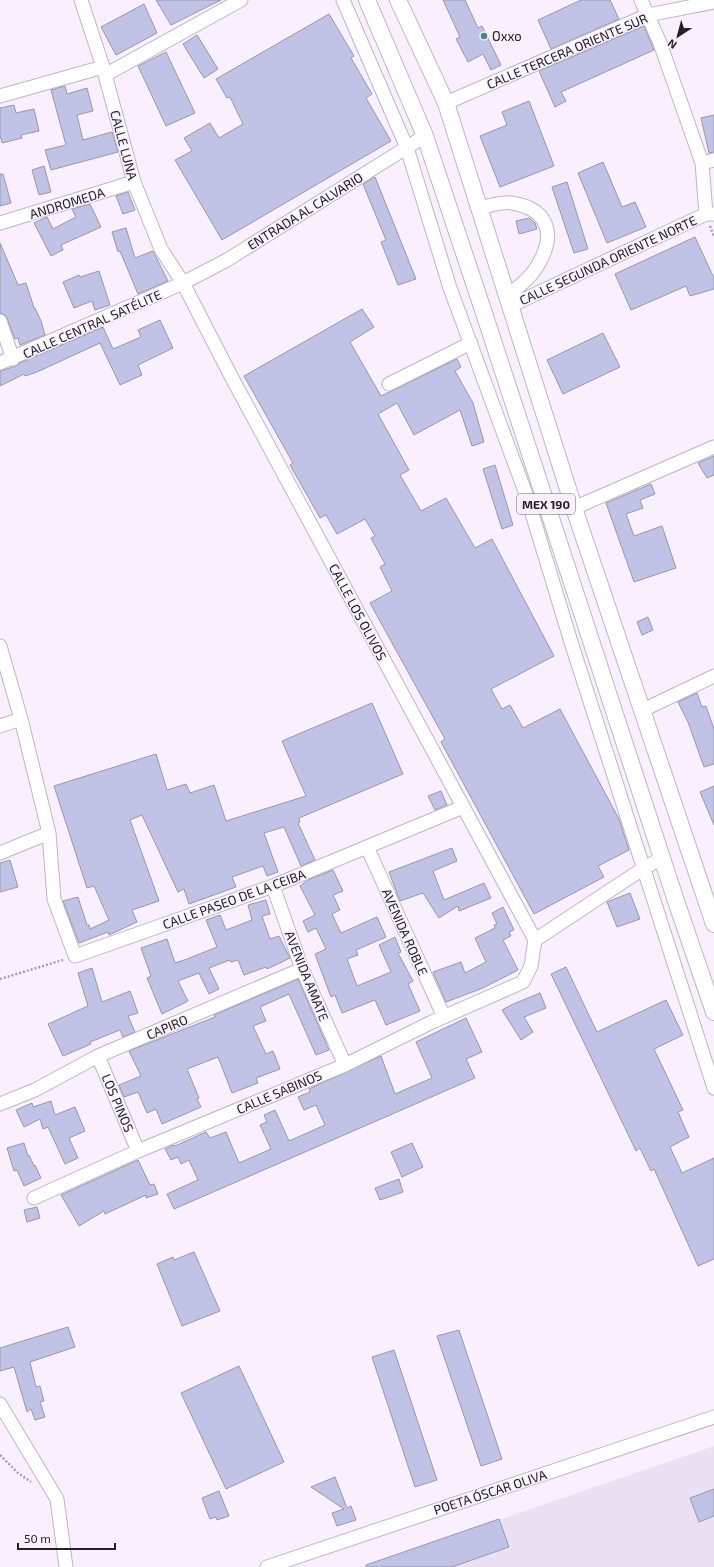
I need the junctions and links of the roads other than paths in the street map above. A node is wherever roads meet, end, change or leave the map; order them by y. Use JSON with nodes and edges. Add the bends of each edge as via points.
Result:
{"nodes":[{"id":1,"x":81,"y":0,"type":"edge"},
{"id":2,"x":241,"y":0,"type":"edge"},
{"id":3,"x":343,"y":0,"type":"edge"},
{"id":4,"x":367,"y":0,"type":"edge"},
{"id":5,"x":398,"y":0,"type":"edge"},
{"id":6,"x":641,"y":0,"type":"edge"},
{"id":7,"x":714,"y":2,"type":"edge"},
{"id":8,"x":648,"y":15,"type":"junction"},
{"id":9,"x":104,"y":71,"type":"junction"},
{"id":10,"x":0,"y":96,"type":"edge"},
{"id":11,"x":446,"y":103,"type":"junction"},
{"id":12,"x":425,"y":136,"type":"junction"},
{"id":13,"x":407,"y":148,"type":"junction"},
{"id":14,"x":708,"y":161,"type":"edge"},
{"id":15,"x":134,"y":182,"type":"junction"},
{"id":16,"x":479,"y":208,"type":"junction"},
{"id":17,"x":710,"y":214,"type":"edge"},
{"id":18,"x":0,"y":223,"type":"edge"},
{"id":19,"x":183,"y":283,"type":"junction"},
{"id":20,"x":508,"y":302,"type":"junction"},
{"id":21,"x":0,"y":321,"type":"edge"},
{"id":22,"x":471,"y":343,"type":"junction"},
{"id":23,"x":13,"y":359,"type":"junction"},
{"id":24,"x":0,"y":363,"type":"edge"},
{"id":25,"x":389,"y":384,"type":"dead end"},
{"id":26,"x":714,"y":447,"type":"edge"},
{"id":27,"x":574,"y":508,"type":"junction"},
{"id":28,"x":0,"y":646,"type":"edge"},
{"id":29,"x":714,"y":676,"type":"edge"},
{"id":30,"x":643,"y":710,"type":"junction"},
{"id":31,"x":21,"y":719,"type":"junction"},
{"id":32,"x":0,"y":726,"type":"edge"},
{"id":33,"x":463,"y":807,"type":"junction"},
{"id":34,"x":49,"y":833,"type":"junction"},
{"id":35,"x":367,"y":847,"type":"junction"},
{"id":36,"x":0,"y":853,"type":"edge"},
{"id":37,"x":662,"y":858,"type":"junction"},
{"id":38,"x":644,"y":868,"type":"junction"},
{"id":39,"x":274,"y":886,"type":"junction"},
{"id":40,"x":710,"y":900,"type":"edge"},
{"id":41,"x":714,"y":924,"type":"edge"},
{"id":42,"x":535,"y":940,"type":"junction"},
{"id":43,"x":302,"y":969,"type":"junction"},
{"id":44,"x":714,"y":1012,"type":"edge"},
{"id":45,"x":444,"y":1017,"type":"junction"},
{"id":46,"x":98,"y":1056,"type":"junction"},
{"id":47,"x":345,"y":1065,"type":"junction"},
{"id":48,"x":714,"y":1088,"type":"edge"},
{"id":49,"x":0,"y":1104,"type":"edge"},
{"id":50,"x":138,"y":1151,"type":"junction"},
{"id":51,"x":34,"y":1198,"type":"dead end"},
{"id":52,"x":0,"y":1404,"type":"edge"},
{"id":53,"x":714,"y":1417,"type":"edge"},
{"id":54,"x":66,"y":1567,"type":"edge"},
{"id":55,"x":267,"y":1567,"type":"edge"}],
"edges":[{"from":1,"to":9,"type":"street","name":"CALLE LUNA"},
{"from":2,"to":9,"type":"street"},
{"from":3,"to":13,"type":"street"},
{"from":4,"to":12,"type":"main road","number":"MEX 190"},
{"from":5,"to":11,"type":"main road","number":"MEX 190"},
{"from":6,"to":8,"type":"street"},
{"from":7,"to":8,"type":"street","name":"CALLE TERCERA ORIENTE SUR"},
{"from":8,"to":11,"type":"street","name":"CALLE TERCERA ORIENTE SUR"},
{"from":8,"to":14,"type":"street"},
{"from":9,"to":10,"type":"street"},
{"from":9,"to":15,"type":"street","name":"CALLE LUNA"},
{"from":11,"to":16,"type":"main road","number":"MEX 190"},
{"from":12,"to":13,"type":"street","name":"ENTRADA AL CALVARIO"},
{"from":12,"to":37,"type":"main road","number":"MEX 190"},
{"from":13,"to":19,"type":"street","name":"ENTRADA AL CALVARIO","via":[[227,260]]},
{"from":13,"to":22,"type":"street","via":[[450,288]]},
{"from":14,"to":17,"type":"street"},
{"from":15,"to":18,"type":"street","name":"ANDROMEDA"},
{"from":15,"to":19,"type":"street","name":"CALLE LUNA","via":[[161,249]]},
{"from":16,"to":20,"type":"main road","number":"MEX 190"},
{"from":16,"to":20,"type":"street","via":[[511,202],[536,210],[547,226],[546,248],[533,272]]},
{"from":17,"to":20,"type":"street","name":"CALLE SEGUNDA ORIENTE NORTE"},
{"from":19,"to":23,"type":"street","name":"CALLE CENTRAL SATÉLITE"},
{"from":19,"to":33,"type":"street","name":"CALLE LOS OLIVOS"},
{"from":20,"to":27,"type":"main road","number":"MEX 190"},
{"from":21,"to":23,"type":"street"},
{"from":22,"to":25,"type":"street"},
{"from":22,"to":38,"type":"street","via":[[527,497]]},
{"from":23,"to":24,"type":"street","name":"CALLE CENTRAL SATÉLITE"},
{"from":26,"to":27,"type":"street"},
{"from":27,"to":30,"type":"main road","number":"MEX 190"},
{"from":28,"to":31,"type":"street"},
{"from":29,"to":30,"type":"street"},
{"from":30,"to":40,"type":"main road","number":"MEX 190"},
{"from":31,"to":32,"type":"street"},
{"from":31,"to":34,"type":"street"},
{"from":33,"to":35,"type":"street","name":"CALLE PASEO DE LA CEIBA"},
{"from":33,"to":42,"type":"street","name":"CALLE LOS OLIVOS"},
{"from":34,"to":36,"type":"street"},
{"from":34,"to":39,"type":"street","name":"CALLE PASEO DE LA CEIBA","via":[[54,899],[75,956]]},
{"from":35,"to":39,"type":"street","name":"CALLE PASEO DE LA CEIBA"},
{"from":35,"to":45,"type":"street","name":"AVENIDA ROBLE"},
{"from":37,"to":38,"type":"street"},
{"from":37,"to":44,"type":"main road","number":"MEX 190"},
{"from":38,"to":42,"type":"street"},
{"from":38,"to":48,"type":"street"},
{"from":39,"to":43,"type":"street","name":"AVENIDA AMATE"},
{"from":40,"to":41,"type":"main road","number":"MEX 190"},
{"from":42,"to":45,"type":"street","name":"CALLE SABINOS","via":[[531,966],[523,982]]},
{"from":43,"to":46,"type":"street","name":"CAPIRO"},
{"from":43,"to":47,"type":"street","name":"AVENIDA AMATE"},
{"from":45,"to":47,"type":"street","name":"CALLE SABINOS"},
{"from":46,"to":49,"type":"street","name":"CAPIRO","via":[[35,1090]]},
{"from":46,"to":50,"type":"street","name":"LOS PINOS"},
{"from":47,"to":50,"type":"street","name":"CALLE SABINOS"},
{"from":50,"to":51,"type":"street","name":"CALLE SABINOS"},
{"from":52,"to":54,"type":"street","via":[[57,1499]]},
{"from":53,"to":55,"type":"street","name":"POETA ÓSCAR OLIVA"}]}
